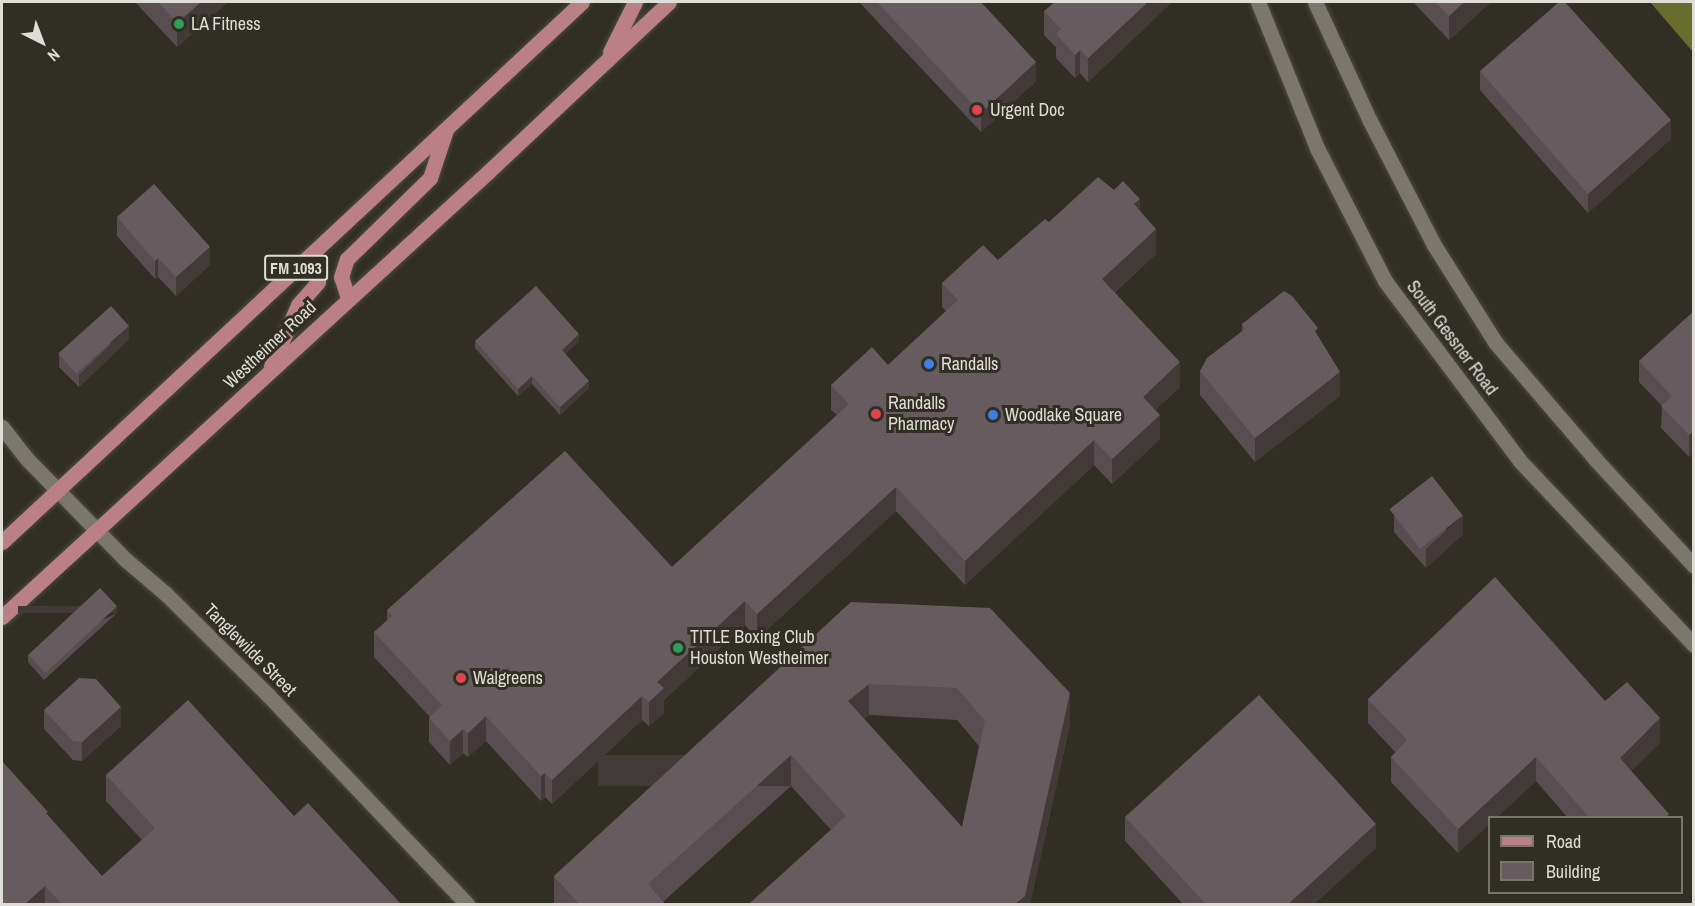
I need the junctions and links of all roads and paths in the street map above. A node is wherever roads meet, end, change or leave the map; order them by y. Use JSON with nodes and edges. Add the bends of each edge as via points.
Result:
{"nodes":[{"id":1,"x":582,"y":2,"type":"edge"},
{"id":2,"x":634,"y":2,"type":"edge"},
{"id":3,"x":669,"y":2,"type":"edge"},
{"id":4,"x":1258,"y":2,"type":"edge"},
{"id":5,"x":1315,"y":2,"type":"edge"},
{"id":6,"x":606,"y":60,"type":"junction"},
{"id":7,"x":447,"y":128,"type":"junction"},
{"id":8,"x":312,"y":254,"type":"junction"},
{"id":9,"x":348,"y":298,"type":"junction"},
{"id":10,"x":267,"y":374,"type":"junction"},
{"id":11,"x":2,"y":427,"type":"edge"},
{"id":12,"x":58,"y":490,"type":"junction"},
{"id":13,"x":97,"y":530,"type":"junction"},
{"id":14,"x":2,"y":542,"type":"edge"},
{"id":15,"x":1694,"y":567,"type":"edge"},
{"id":16,"x":2,"y":617,"type":"edge"},
{"id":17,"x":1694,"y":645,"type":"edge"},
{"id":18,"x":467,"y":904,"type":"edge"}],
"edges":[{"from":1,"to":7,"type":"main road","number":"FM 1093"},
{"from":2,"to":6,"type":"main road"},
{"from":3,"to":6,"type":"main road","name":"Westheimer Road","number":"FM 1093"},
{"from":4,"to":17,"type":"main road","name":"South Gessner Road","via":[[1317,148],[1385,281],[1520,461]]},
{"from":5,"to":15,"type":"main road","name":"South Gessner Road","via":[[1434,245],[1495,342]]},
{"from":6,"to":9,"type":"main road","name":"Westheimer Road","number":"FM 1093"},
{"from":7,"to":8,"type":"main road","number":"FM 1093"},
{"from":7,"to":9,"type":"main road","via":[[430,178],[346,259],[340,277]]},
{"from":8,"to":10,"type":"main road","via":[[318,282],[298,305]]},
{"from":8,"to":12,"type":"main road","number":"FM 1093"},
{"from":9,"to":10,"type":"main road","name":"Westheimer Road","number":"FM 1093"},
{"from":10,"to":13,"type":"main road","name":"Westheimer Road","number":"FM 1093"},
{"from":11,"to":12,"type":"main road","name":"Tanglewilde Street"},
{"from":12,"to":13,"type":"main road","name":"Tanglewilde Street"},
{"from":12,"to":14,"type":"main road","number":"FM 1093"},
{"from":13,"to":16,"type":"main road","name":"Westheimer Road","number":"FM 1093"},
{"from":13,"to":18,"type":"main road","name":"Tanglewilde Street","via":[[260,687]]}]}
